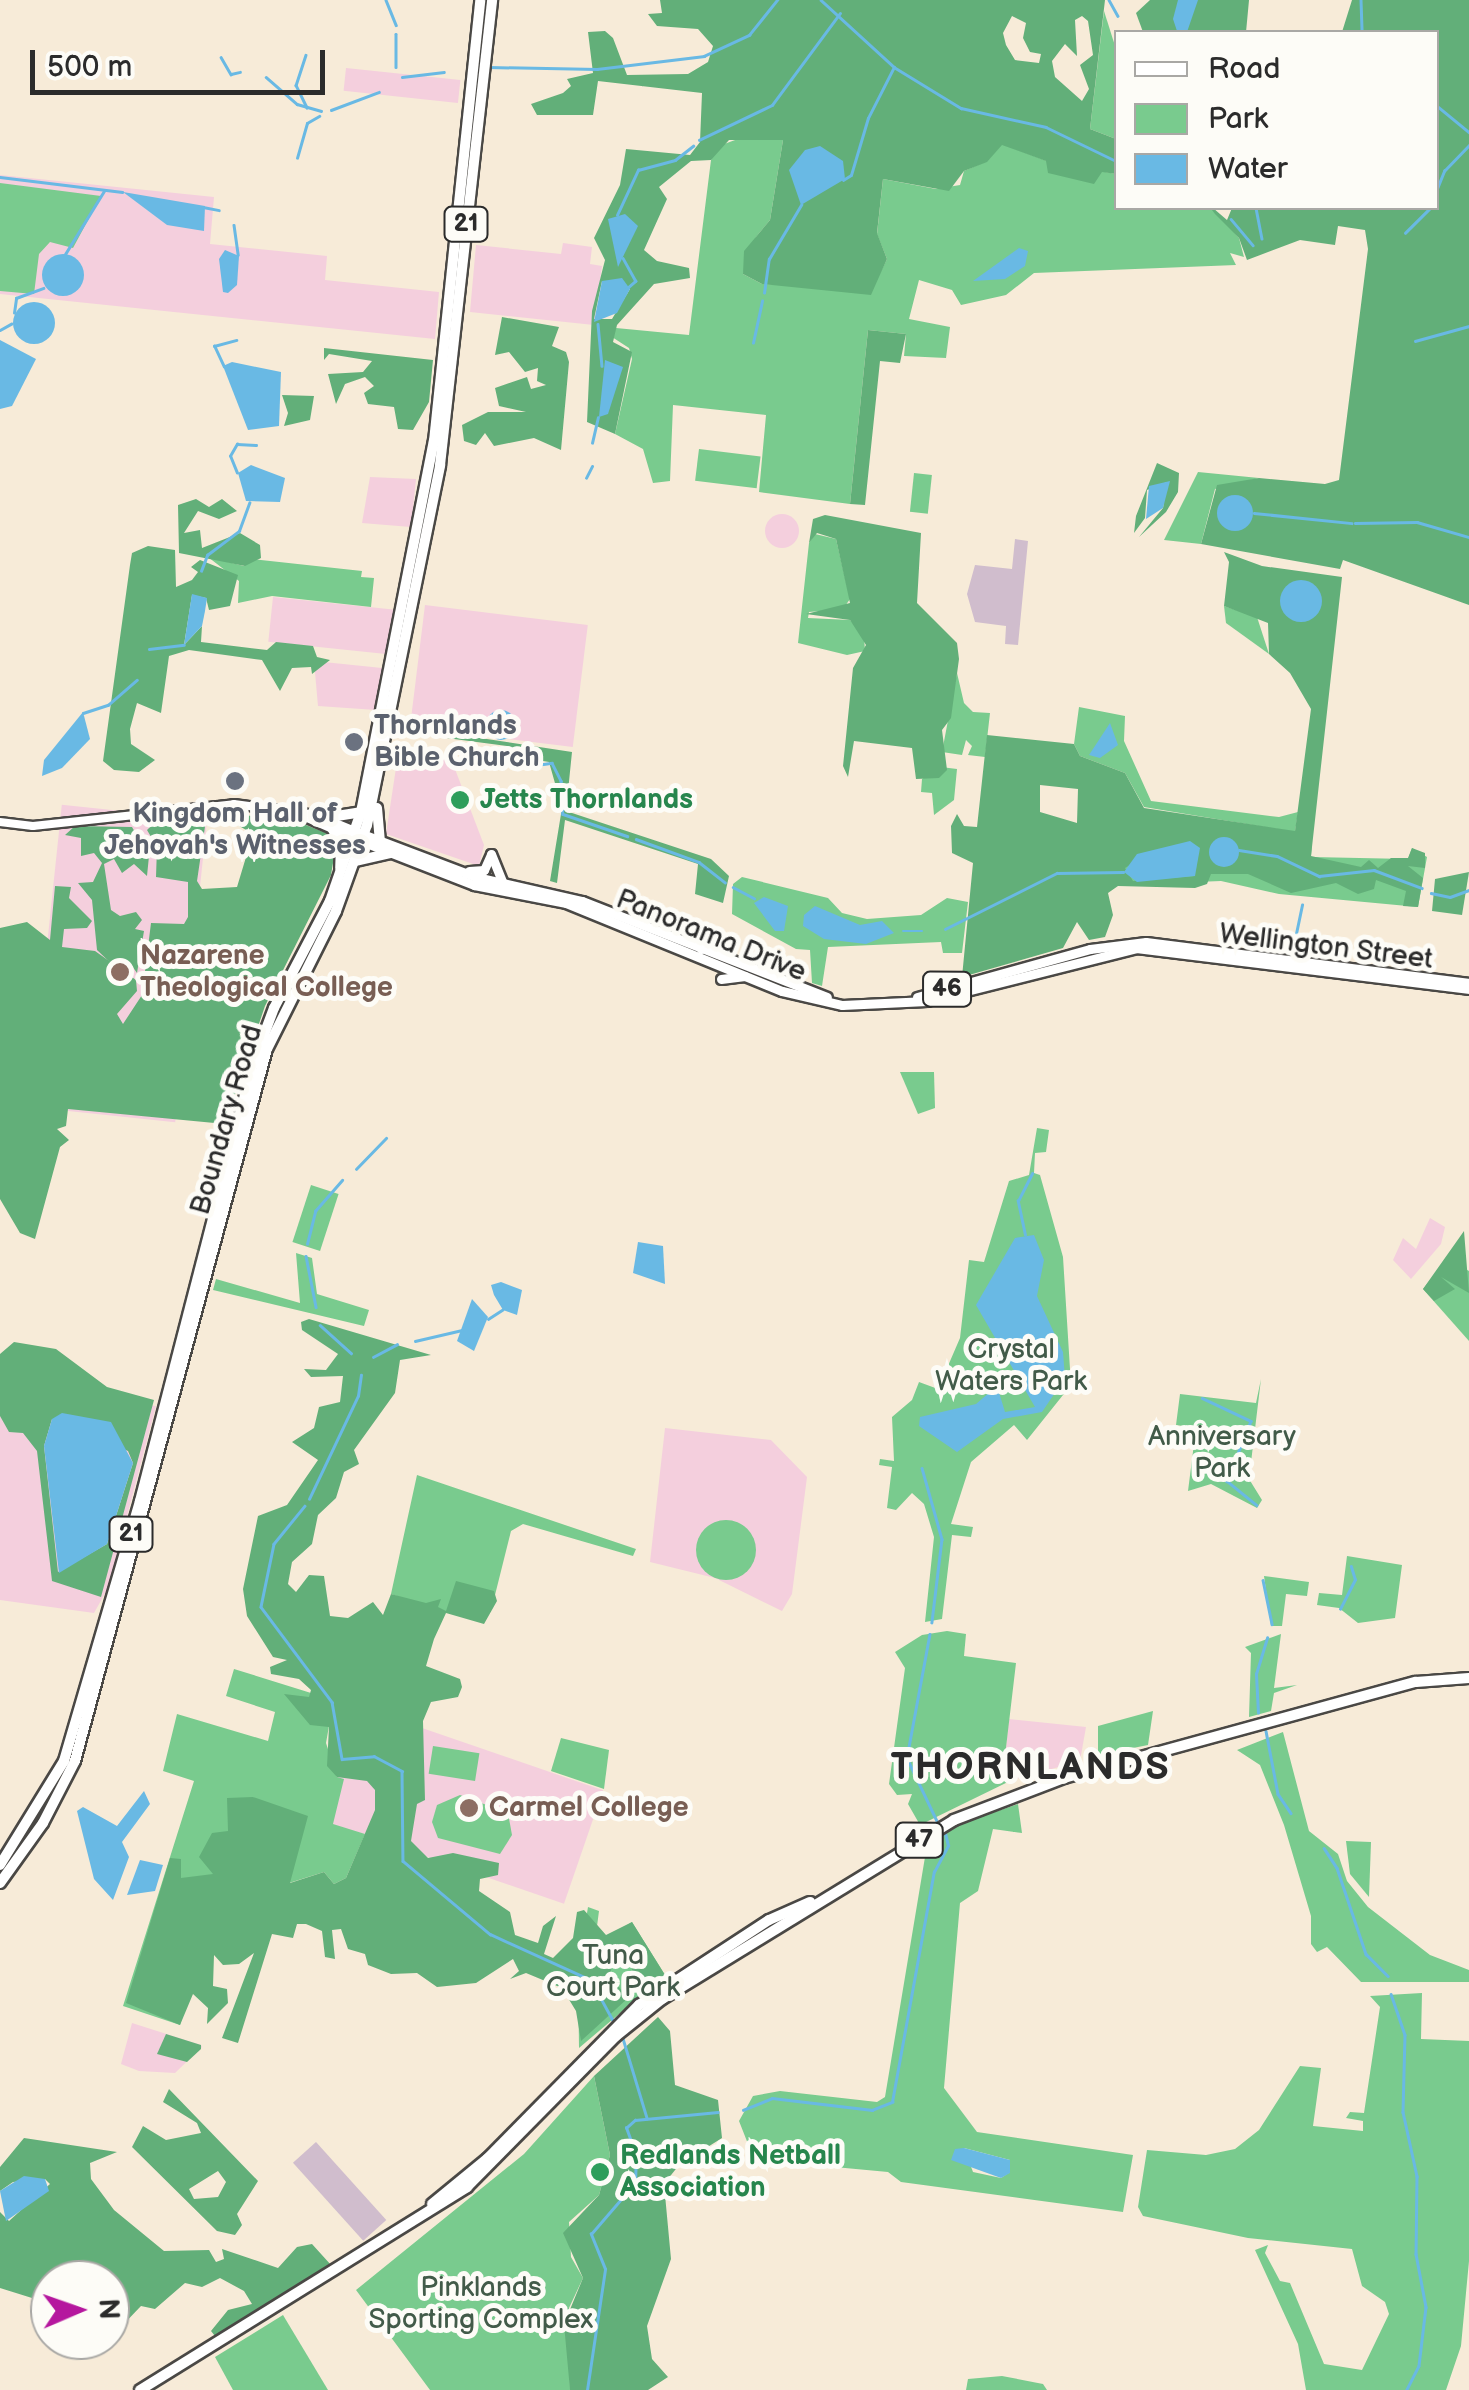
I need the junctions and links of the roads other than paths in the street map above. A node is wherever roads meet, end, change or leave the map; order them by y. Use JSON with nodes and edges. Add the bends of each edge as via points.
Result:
{"nodes":[{"id":1,"x":480,"y":0,"type":"edge"},
{"id":2,"x":492,"y":0,"type":"edge"},
{"id":3,"x":387,"y":713,"type":"junction"},
{"id":4,"x":383,"y":758,"type":"junction"},
{"id":5,"x":287,"y":810,"type":"junction"},
{"id":6,"x":361,"y":812,"type":"junction"},
{"id":7,"x":324,"y":818,"type":"junction"},
{"id":8,"x":0,"y":822,"type":"edge"},
{"id":9,"x":332,"y":828,"type":"junction"},
{"id":10,"x":359,"y":836,"type":"junction"},
{"id":11,"x":380,"y":841,"type":"junction"},
{"id":12,"x":391,"y":853,"type":"junction"},
{"id":13,"x":356,"y":861,"type":"junction"},
{"id":14,"x":456,"y":871,"type":"junction"},
{"id":15,"x":339,"y":879,"type":"junction"},
{"id":16,"x":503,"y":883,"type":"junction"},
{"id":17,"x":722,"y":942,"type":"dead end"},
{"id":18,"x":1178,"y":947,"type":"junction"},
{"id":19,"x":698,"y":949,"type":"junction"},
{"id":20,"x":748,"y":976,"type":"junction"},
{"id":21,"x":721,"y":979,"type":"dead end"},
{"id":22,"x":1469,"y":986,"type":"edge"},
{"id":23,"x":273,"y":1023,"type":"junction"},
{"id":24,"x":1469,"y":1678,"type":"edge"},
{"id":25,"x":1292,"y":1716,"type":"junction"},
{"id":26,"x":1245,"y":1735,"type":"junction"},
{"id":27,"x":1213,"y":1737,"type":"junction"},
{"id":28,"x":1009,"y":1796,"type":"junction"},
{"id":29,"x":0,"y":1866,"type":"edge"},
{"id":30,"x":0,"y":1882,"type":"edge"},
{"id":31,"x":272,"y":2310,"type":"junction"},
{"id":32,"x":140,"y":2390,"type":"edge"},
{"id":33,"x":150,"y":2390,"type":"edge"}],
"edges":[{"from":1,"to":3,"type":"highway","name":"Boundary Road","number":"21","via":[[434,440]]},
{"from":2,"to":3,"type":"highway","name":"Boundary Road","number":"21","via":[[442,454]]},
{"from":3,"to":4,"type":"highway","name":"Boundary Road","number":"21"},
{"from":3,"to":6,"type":"highway","name":"Boundary Road","number":"21"},
{"from":4,"to":10,"type":"highway","name":"Boundary Road","number":"21"},
{"from":4,"to":11,"type":"highway"},
{"from":5,"to":7,"type":"main road"},
{"from":5,"to":8,"type":"main road","via":[[220,804],[54,824]]},
{"from":5,"to":9,"type":"main road"},
{"from":6,"to":7,"type":"highway"},
{"from":6,"to":10,"type":"highway","name":"Boundary Road","number":"21"},
{"from":7,"to":10,"type":"main road"},
{"from":9,"to":10,"type":"main road"},
{"from":9,"to":15,"type":"highway","via":[[341,844]]},
{"from":10,"to":11,"type":"main road","name":"Panorama Drive","number":"46"},
{"from":10,"to":12,"type":"main road","name":"Panorama Drive","number":"46"},
{"from":10,"to":13,"type":"highway","name":"Boundary Road","number":"21"},
{"from":10,"to":15,"type":"highway","name":"Boundary Road","number":"21"},
{"from":11,"to":14,"type":"main road","name":"Panorama Drive","number":"46"},
{"from":12,"to":13,"type":"highway"},
{"from":12,"to":20,"type":"main road","name":"Panorama Drive","number":"46","via":[[474,885],[566,904]]},
{"from":13,"to":23,"type":"highway","name":"Boundary Road","number":"21"},
{"from":14,"to":16,"type":"main road","name":"Panorama Drive","number":"46"},
{"from":14,"to":16,"type":"main road","via":[[484,870],[492,854]]},
{"from":15,"to":23,"type":"highway","name":"Boundary Road","number":"21"},
{"from":16,"to":19,"type":"main road","name":"Panorama Drive","number":"46","via":[[582,901]]},
{"from":17,"to":19,"type":"main road"},
{"from":18,"to":19,"type":"main road","name":"Panorama Drive","number":"46","via":[[1112,944],[926,996],[875,1002],[811,993]]},
{"from":18,"to":20,"type":"main road","name":"Panorama Drive","number":"46","via":[[1108,952],[927,1002],[876,1007],[810,1000]]},
{"from":18,"to":22,"type":"main road","name":"Wellington Street","number":"46"},
{"from":20,"to":21,"type":"main road"},
{"from":23,"to":29,"type":"highway","name":"Boundary Road","number":"21","via":[[64,1761]]},
{"from":23,"to":30,"type":"highway","name":"Boundary Road","number":"21","via":[[75,1761],[43,1823]]},
{"from":24,"to":25,"type":"highway","number":"47","via":[[1416,1682]]},
{"from":25,"to":26,"type":"highway","number":"47"},
{"from":25,"to":27,"type":"highway","number":"47"},
{"from":26,"to":27,"type":"highway"},
{"from":26,"to":28,"type":"highway","number":"47"},
{"from":27,"to":28,"type":"highway","number":"47"},
{"from":28,"to":31,"type":"highway","number":"47","via":[[954,1820],[617,2030],[488,2158],[404,2225]]},
{"from":31,"to":32,"type":"highway","number":"47"},
{"from":31,"to":33,"type":"highway","number":"47"}]}
